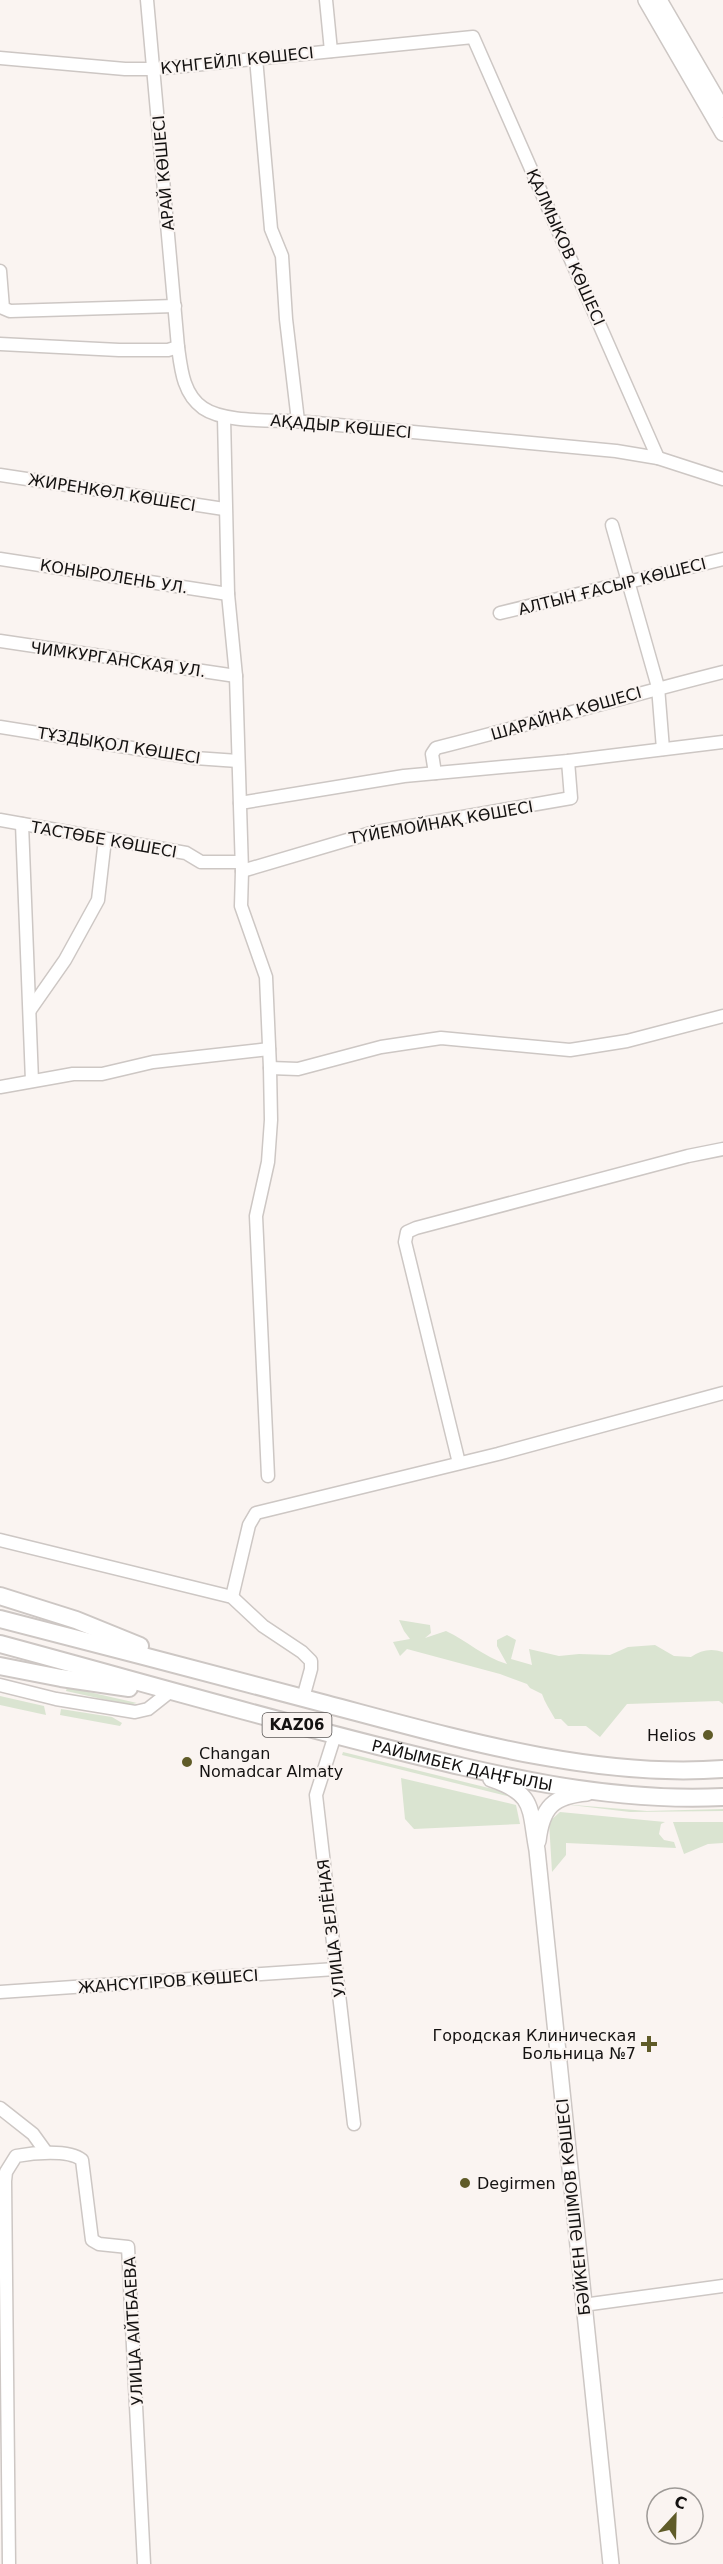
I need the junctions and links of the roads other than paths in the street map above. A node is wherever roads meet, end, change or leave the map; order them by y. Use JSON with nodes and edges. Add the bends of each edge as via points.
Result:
{"nodes":[{"id":1,"x":147,"y":0,"type":"edge"},
{"id":2,"x":326,"y":0,"type":"edge"},
{"id":3,"x":646,"y":0,"type":"edge"},
{"id":4,"x":659,"y":0,"type":"edge"},
{"id":5,"x":473,"y":37,"type":"joint"},
{"id":6,"x":331,"y":51,"type":"junction"},
{"id":7,"x":0,"y":58,"type":"edge"},
{"id":8,"x":256,"y":58,"type":"junction"},
{"id":9,"x":154,"y":69,"type":"junction"},
{"id":10,"x":723,"y":110,"type":"edge"},
{"id":11,"x":723,"y":133,"type":"edge"},
{"id":12,"x":0,"y":272,"type":"edge"},
{"id":13,"x":175,"y":306,"type":"junction"},
{"id":14,"x":0,"y":344,"type":"edge"},
{"id":15,"x":178,"y":347,"type":"junction"},
{"id":16,"x":224,"y":417,"type":"junction"},
{"id":17,"x":298,"y":421,"type":"junction"},
{"id":18,"x":658,"y":458,"type":"junction"},
{"id":19,"x":0,"y":475,"type":"edge"},
{"id":20,"x":723,"y":479,"type":"edge"},
{"id":21,"x":224,"y":509,"type":"junction"},
{"id":22,"x":612,"y":525,"type":"dead end"},
{"id":23,"x":0,"y":559,"type":"edge"},
{"id":24,"x":723,"y":559,"type":"edge"},
{"id":25,"x":629,"y":582,"type":"junction"},
{"id":26,"x":228,"y":594,"type":"junction"},
{"id":27,"x":500,"y":613,"type":"dead end"},
{"id":28,"x":0,"y":641,"type":"edge"},
{"id":29,"x":723,"y":672,"type":"edge"},
{"id":30,"x":236,"y":676,"type":"junction"},
{"id":31,"x":658,"y":687,"type":"junction"},
{"id":32,"x":0,"y":727,"type":"edge"},
{"id":33,"x":723,"y":742,"type":"edge"},
{"id":34,"x":663,"y":749,"type":"junction"},
{"id":35,"x":238,"y":761,"type":"junction"},
{"id":36,"x":568,"y":761,"type":"junction"},
{"id":37,"x":435,"y":773,"type":"junction"},
{"id":38,"x":240,"y":803,"type":"junction"},
{"id":39,"x":0,"y":820,"type":"edge"},
{"id":40,"x":22,"y":824,"type":"junction"},
{"id":41,"x":105,"y":839,"type":"junction"},
{"id":42,"x":242,"y":867,"type":"junction"},
{"id":43,"x":30,"y":1010,"type":"junction"},
{"id":44,"x":723,"y":1016,"type":"edge"},
{"id":45,"x":269,"y":1049,"type":"junction"},
{"id":46,"x":270,"y":1068,"type":"junction"},
{"id":47,"x":32,"y":1081,"type":"junction"},
{"id":48,"x":0,"y":1087,"type":"edge"},
{"id":49,"x":723,"y":1149,"type":"edge"},
{"id":50,"x":723,"y":1393,"type":"edge"},
{"id":51,"x":459,"y":1463,"type":"junction"},
{"id":52,"x":268,"y":1476,"type":"dead end"},
{"id":53,"x":0,"y":1540,"type":"edge"},
{"id":54,"x":3,"y":1597,"type":"edge"},
{"id":55,"x":232,"y":1597,"type":"junction"},
{"id":56,"x":0,"y":1618,"type":"edge"},
{"id":57,"x":0,"y":1644,"type":"edge"},
{"id":58,"x":0,"y":1666,"type":"edge"},
{"id":59,"x":206,"y":1672,"type":"junction"},
{"id":60,"x":61,"y":1678,"type":"junction"},
{"id":61,"x":0,"y":1685,"type":"edge"},
{"id":62,"x":167,"y":1694,"type":"junction"},
{"id":63,"x":303,"y":1698,"type":"junction"},
{"id":64,"x":56,"y":1699,"type":"junction"},
{"id":65,"x":200,"y":1699,"type":"junction"},
{"id":66,"x":334,"y":1735,"type":"junction"},
{"id":67,"x":440,"y":1762,"type":"junction"},
{"id":68,"x":723,"y":1769,"type":"edge"},
{"id":69,"x":598,"y":1792,"type":"junction"},
{"id":70,"x":723,"y":1797,"type":"edge"},
{"id":71,"x":537,"y":1850,"type":"junction"},
{"id":72,"x":335,"y":1969,"type":"junction"},
{"id":73,"x":0,"y":1992,"type":"edge"},
{"id":74,"x":0,"y":2108,"type":"edge"},
{"id":75,"x":354,"y":2124,"type":"dead end"},
{"id":76,"x":46,"y":2152,"type":"junction"},
{"id":77,"x":2,"y":2181,"type":"edge"},
{"id":78,"x":723,"y":2286,"type":"edge"},
{"id":79,"x":583,"y":2305,"type":"junction"},
{"id":80,"x":9,"y":2564,"type":"edge"},
{"id":81,"x":144,"y":2564,"type":"edge"},
{"id":82,"x":611,"y":2564,"type":"edge"}],
"edges":[{"from":1,"to":9,"type":"street","name":"АРАЙ КӨШЕСІ"},
{"from":2,"to":6,"type":"street"},
{"from":3,"to":11,"type":"main road"},
{"from":4,"to":10,"type":"main road"},
{"from":5,"to":6,"type":"street","name":"КҮНГЕЙЛІ КӨШЕСІ"},
{"from":5,"to":18,"type":"street","name":"ҚАЛМЫКОВ КӨШЕСІ"},
{"from":6,"to":8,"type":"street","name":"КҮНГЕЙЛІ КӨШЕСІ"},
{"from":7,"to":9,"type":"street","name":"КҮНГЕЙЛІ КӨШЕСІ"},
{"from":8,"to":9,"type":"street","name":"КҮНГЕЙЛІ КӨШЕСІ"},
{"from":8,"to":17,"type":"street","via":[[271,229],[282,256]]},
{"from":9,"to":13,"type":"street","name":"АРАЙ КӨШЕСІ"},
{"from":12,"to":13,"type":"street","via":[[3,308],[10,311]]},
{"from":13,"to":15,"type":"street","name":"АРАЙ КӨШЕСІ"},
{"from":14,"to":15,"type":"street","via":[[168,351]]},
{"from":15,"to":16,"type":"street","name":"АҚАДЫР КӨШЕСІ","via":[[183,381],[192,396],[203,408]]},
{"from":16,"to":17,"type":"street","name":"АҚАДЫР КӨШЕСІ"},
{"from":16,"to":21,"type":"street"},
{"from":17,"to":18,"type":"street","name":"АҚАДЫР КӨШЕСІ"},
{"from":18,"to":20,"type":"street","name":"АҚАДЫР КӨШЕСІ"},
{"from":19,"to":21,"type":"street","name":"ЖИРЕНКӨЛ КӨШЕСІ"},
{"from":21,"to":26,"type":"street"},
{"from":22,"to":25,"type":"street"},
{"from":23,"to":26,"type":"street","name":"КОНЫРОЛЕНЬ УЛ."},
{"from":24,"to":25,"type":"street","name":"АЛТЫН ҒАСЫР КӨШЕСІ"},
{"from":25,"to":27,"type":"street","name":"АЛТЫН ҒАСЫР КӨШЕСІ"},
{"from":25,"to":31,"type":"street"},
{"from":26,"to":30,"type":"street"},
{"from":28,"to":30,"type":"street","name":"ЧИМКУРГАНСКАЯ УЛ."},
{"from":29,"to":31,"type":"street","name":"ШАРАЙНА КӨШЕСІ"},
{"from":30,"to":35,"type":"street"},
{"from":31,"to":34,"type":"street"},
{"from":31,"to":37,"type":"street","name":"ШАРАЙНА КӨШЕСІ","via":[[436,748],[432,754]]},
{"from":32,"to":35,"type":"street","name":"ТҰЗДЫҚОЛ КӨШЕСІ","via":[[195,758]]},
{"from":33,"to":34,"type":"street"},
{"from":34,"to":36,"type":"street"},
{"from":35,"to":38,"type":"street"},
{"from":36,"to":37,"type":"street"},
{"from":36,"to":42,"type":"street","name":"ТҮЙЕМОЙНАҚ КӨШЕСІ","via":[[571,798],[371,833]]},
{"from":37,"to":38,"type":"street"},
{"from":38,"to":42,"type":"street"},
{"from":39,"to":40,"type":"street","name":"ТАСТӨБЕ КӨШЕСІ"},
{"from":40,"to":41,"type":"street","name":"ТАСТӨБЕ КӨШЕСІ"},
{"from":40,"to":43,"type":"street"},
{"from":41,"to":42,"type":"street","name":"ТАСТӨБЕ КӨШЕСІ","via":[[186,853],[201,862]]},
{"from":41,"to":43,"type":"street","via":[[98,900],[65,960]]},
{"from":42,"to":45,"type":"street","via":[[241,906],[266,977]]},
{"from":43,"to":47,"type":"street"},
{"from":44,"to":46,"type":"street","via":[[627,1041],[570,1050],[441,1038],[381,1047],[298,1069]]},
{"from":45,"to":46,"type":"street"},
{"from":45,"to":47,"type":"street"},
{"from":46,"to":52,"type":"street","via":[[268,1162],[256,1216]]},
{"from":47,"to":48,"type":"street"},
{"from":49,"to":51,"type":"street","via":[[407,1232],[405,1242]]},
{"from":50,"to":51,"type":"street"},
{"from":51,"to":55,"type":"street","via":[[256,1513],[249,1525]]},
{"from":53,"to":55,"type":"street"},
{"from":54,"to":59,"type":"highway","via":[[76,1620]]},
{"from":55,"to":63,"type":"street","via":[[263,1626],[311,1661]]},
{"from":56,"to":59,"type":"highway","name":"РАЙЫМБЕК ДАҢҒЫЛЫ","number":"KАZ06"},
{"from":57,"to":65,"type":"highway","name":"РАЙЫМБЕК ДАҢҒЫЛЫ","number":"KАZ06"},
{"from":58,"to":60,"type":"highway"},
{"from":59,"to":63,"type":"highway","name":"РАЙЫМБЕК ДАҢҒЫЛЫ","number":"KАZ06"},
{"from":60,"to":62,"type":"highway"},
{"from":60,"to":64,"type":"street"},
{"from":61,"to":64,"type":"street"},
{"from":62,"to":64,"type":"street","via":[[148,1709],[135,1712]]},
{"from":62,"to":65,"type":"highway"},
{"from":63,"to":68,"type":"highway","name":"РАЙЫМБЕК ДАҢҒЫЛЫ","number":"KАZ06","via":[[446,1736],[555,1759],[634,1768]]},
{"from":65,"to":66,"type":"highway","name":"РАЙЫМБЕК ДАҢҒЫЛЫ","number":"KАZ06"},
{"from":66,"to":67,"type":"highway","name":"РАЙЫМБЕК ДАҢҒЫЛЫ","number":"KАZ06"},
{"from":66,"to":72,"type":"street","name":"УЛИЦА ЗЕЛЁНАЯ","via":[[316,1795]]},
{"from":67,"to":69,"type":"highway","name":"РАЙЫМБЕК ДАҢҒЫЛЫ","number":"KАZ06"},
{"from":67,"to":71,"type":"main road","via":[[508,1785],[523,1794],[529,1804]]},
{"from":69,"to":70,"type":"highway","name":"РАЙЫМБЕК ДАҢҒЫЛЫ","number":"KАZ06"},
{"from":69,"to":71,"type":"main road","via":[[558,1798],[548,1807]]},
{"from":71,"to":79,"type":"main road","name":"БӘЙКЕН ӘШІМОВ КӨШЕСІ"},
{"from":72,"to":73,"type":"street","name":"ЖАНСҮГІРОВ КӨШЕСІ"},
{"from":72,"to":75,"type":"street","name":"УЛИЦА ЗЕЛЁНАЯ"},
{"from":74,"to":76,"type":"street","via":[[33,2134]]},
{"from":76,"to":77,"type":"street","name":"УЛИЦА АЙТБАЕВА","via":[[16,2156]]},
{"from":76,"to":81,"type":"street","name":"УЛИЦА АЙТБАЕВА","via":[[82,2160],[92,2241],[128,2247]]},
{"from":77,"to":80,"type":"street"},
{"from":78,"to":79,"type":"street"},
{"from":79,"to":82,"type":"main road","name":"БӘЙКЕН ӘШІМОВ КӨШЕСІ"}]}
